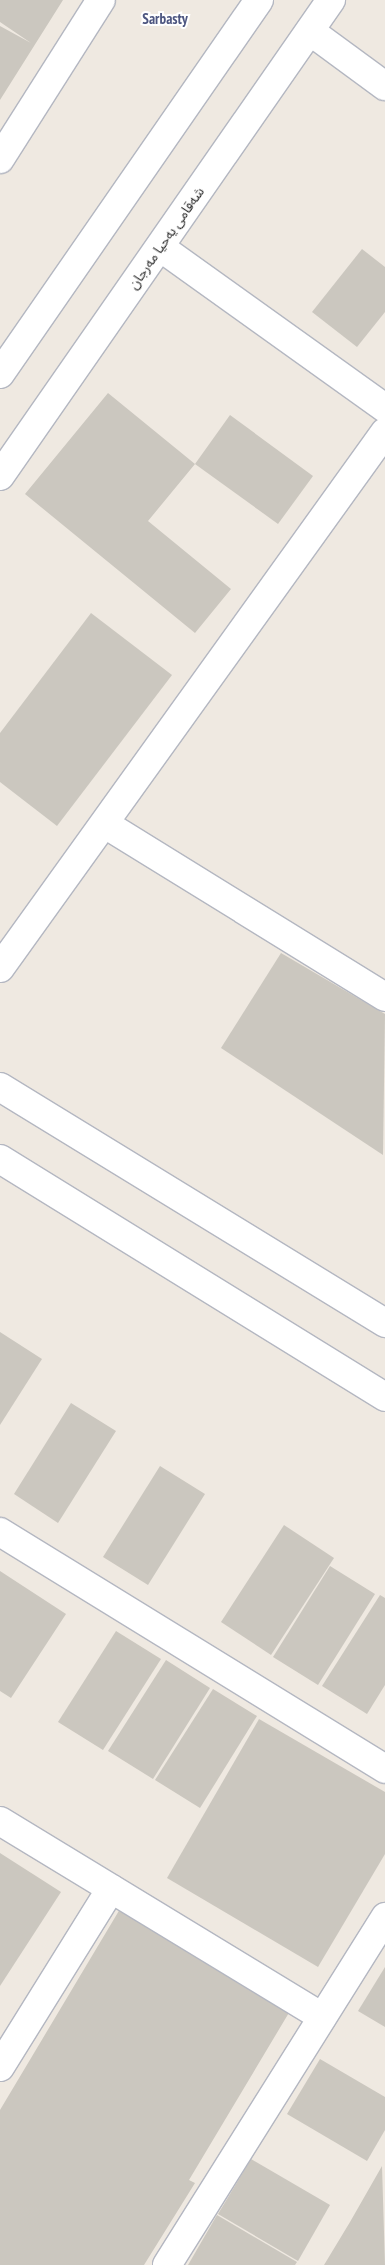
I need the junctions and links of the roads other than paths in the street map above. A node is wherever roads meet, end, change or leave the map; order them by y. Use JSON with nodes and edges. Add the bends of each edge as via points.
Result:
{"nodes":[{"id":1,"x":102,"y":0,"type":"edge"},
{"id":2,"x":259,"y":0,"type":"edge"},
{"id":3,"x":331,"y":0,"type":"edge"},
{"id":4,"x":310,"y":31,"type":"junction"},
{"id":5,"x":385,"y":86,"type":"edge"},
{"id":6,"x":0,"y":159,"type":"edge"},
{"id":7,"x":160,"y":247,"type":"junction"},
{"id":8,"x":0,"y":374,"type":"edge"},
{"id":9,"x":385,"y":408,"type":"edge"},
{"id":10,"x":385,"y":432,"type":"edge"},
{"id":11,"x":0,"y":476,"type":"edge"},
{"id":12,"x":105,"y":824,"type":"junction"},
{"id":13,"x":0,"y":968,"type":"edge"},
{"id":14,"x":385,"y":997,"type":"edge"},
{"id":15,"x":0,"y":1087,"type":"edge"},
{"id":16,"x":0,"y":1160,"type":"edge"},
{"id":17,"x":385,"y":1323,"type":"edge"},
{"id":18,"x":385,"y":1397,"type":"edge"},
{"id":19,"x":0,"y":1532,"type":"edge"},
{"id":20,"x":385,"y":1769,"type":"edge"},
{"id":21,"x":0,"y":1821,"type":"edge"},
{"id":22,"x":112,"y":1889,"type":"junction"},
{"id":23,"x":385,"y":1917,"type":"edge"},
{"id":24,"x":322,"y":2017,"type":"junction"},
{"id":25,"x":0,"y":2067,"type":"edge"},
{"id":26,"x":167,"y":2265,"type":"edge"}],
"edges":[{"from":1,"to":6,"type":"street"},
{"from":2,"to":8,"type":"street"},
{"from":3,"to":4,"type":"street","name":"شەقامی یەحیا مەرجان"},
{"from":4,"to":5,"type":"street"},
{"from":4,"to":7,"type":"street","name":"شەقامی یەحیا مەرجان"},
{"from":7,"to":9,"type":"street"},
{"from":7,"to":11,"type":"street","name":"شەقامی یەحیا مەرجان"},
{"from":10,"to":12,"type":"street"},
{"from":12,"to":13,"type":"street"},
{"from":12,"to":14,"type":"street"},
{"from":15,"to":17,"type":"street"},
{"from":16,"to":18,"type":"street"},
{"from":19,"to":20,"type":"street"},
{"from":21,"to":22,"type":"street"},
{"from":22,"to":24,"type":"street"},
{"from":22,"to":25,"type":"street"},
{"from":23,"to":24,"type":"street"},
{"from":24,"to":26,"type":"street"}]}
